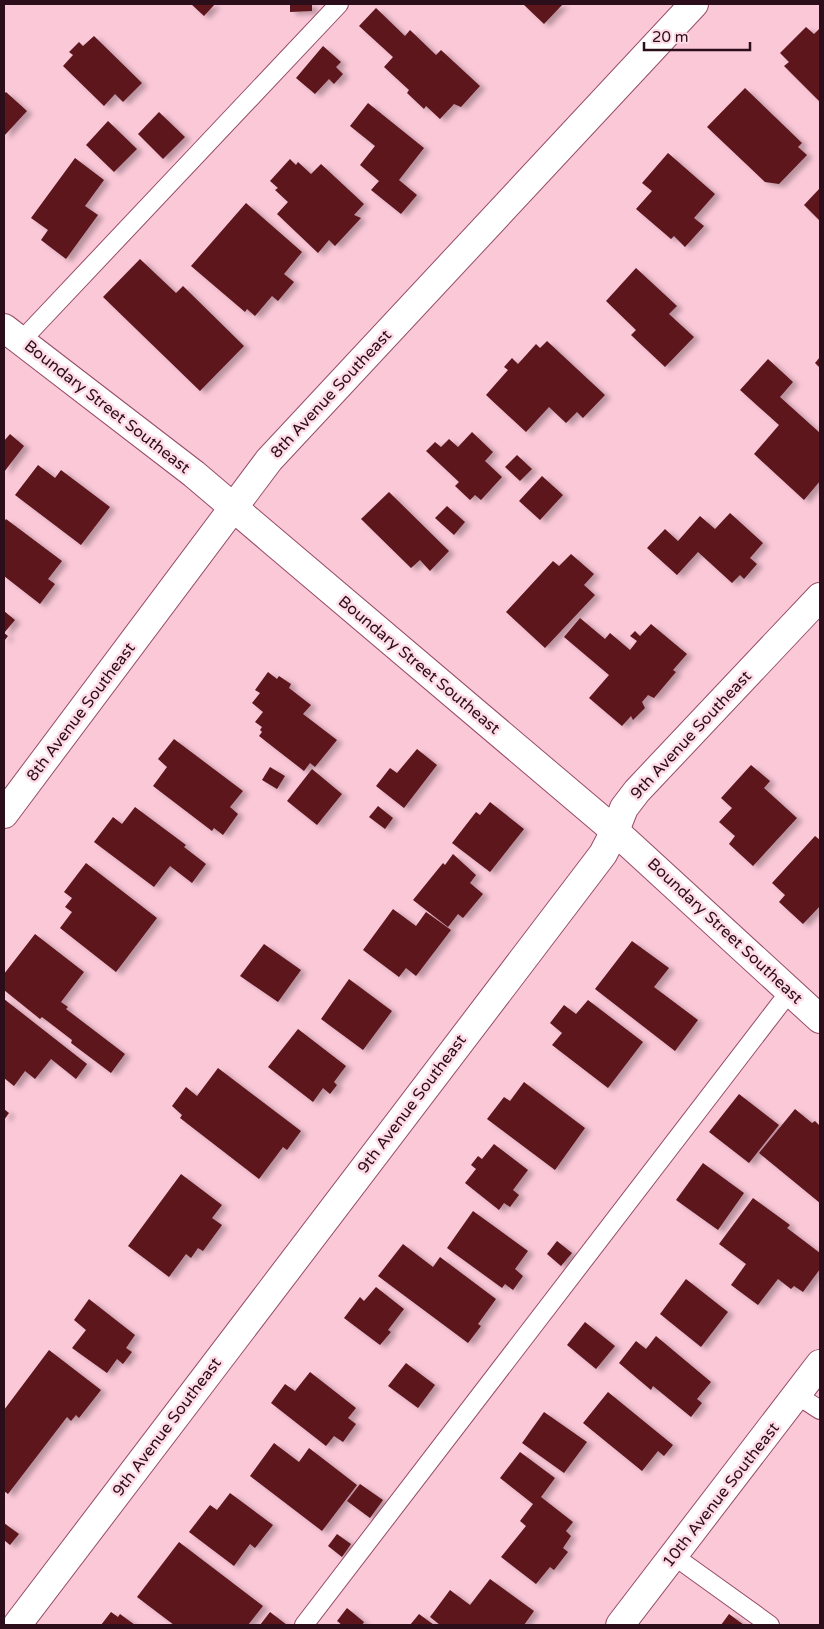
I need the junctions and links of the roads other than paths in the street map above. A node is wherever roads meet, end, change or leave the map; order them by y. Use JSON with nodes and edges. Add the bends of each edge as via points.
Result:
{"nodes":[{"id":1,"x":339,"y":4,"type":"edge"},
{"id":2,"x":694,"y":4,"type":"edge"},
{"id":3,"x":12,"y":335,"type":"edge"},
{"id":4,"x":233,"y":508,"type":"junction"},
{"id":5,"x":820,"y":597,"type":"edge"},
{"id":6,"x":4,"y":814,"type":"edge"},
{"id":7,"x":615,"y":831,"type":"junction"},
{"id":8,"x":790,"y":991,"type":"junction"},
{"id":9,"x":820,"y":1019,"type":"edge"},
{"id":10,"x":820,"y":1364,"type":"edge"},
{"id":11,"x":797,"y":1395,"type":"junction"},
{"id":12,"x":820,"y":1410,"type":"edge"},
{"id":13,"x":674,"y":1556,"type":"junction"},
{"id":14,"x":17,"y":1625,"type":"edge"},
{"id":15,"x":304,"y":1625,"type":"edge"},
{"id":16,"x":620,"y":1625,"type":"edge"},
{"id":17,"x":770,"y":1625,"type":"edge"}],
"edges":[{"from":1,"to":3,"type":"lane"},
{"from":2,"to":4,"type":"street","name":"8th Avenue Southeast","via":[[269,460]]},
{"from":3,"to":4,"type":"street","name":"Boundary Street Southeast","via":[[194,474]]},
{"from":4,"to":6,"type":"street","name":"8th Avenue Southeast"},
{"from":4,"to":7,"type":"street","name":"Boundary Street Southeast"},
{"from":5,"to":7,"type":"street","name":"9th Avenue Southeast","via":[[637,791],[624,808]]},
{"from":7,"to":8,"type":"street","name":"Boundary Street Southeast"},
{"from":7,"to":14,"type":"street","name":"9th Avenue Southeast","via":[[600,859]]},
{"from":8,"to":9,"type":"street","name":"Boundary Street Southeast"},
{"from":8,"to":15,"type":"lane"},
{"from":10,"to":11,"type":"street","name":"10th Avenue Southeast"},
{"from":11,"to":12,"type":"lane"},
{"from":11,"to":13,"type":"street","name":"10th Avenue Southeast"},
{"from":13,"to":16,"type":"street","name":"10th Avenue Southeast"},
{"from":13,"to":17,"type":"lane"}]}
